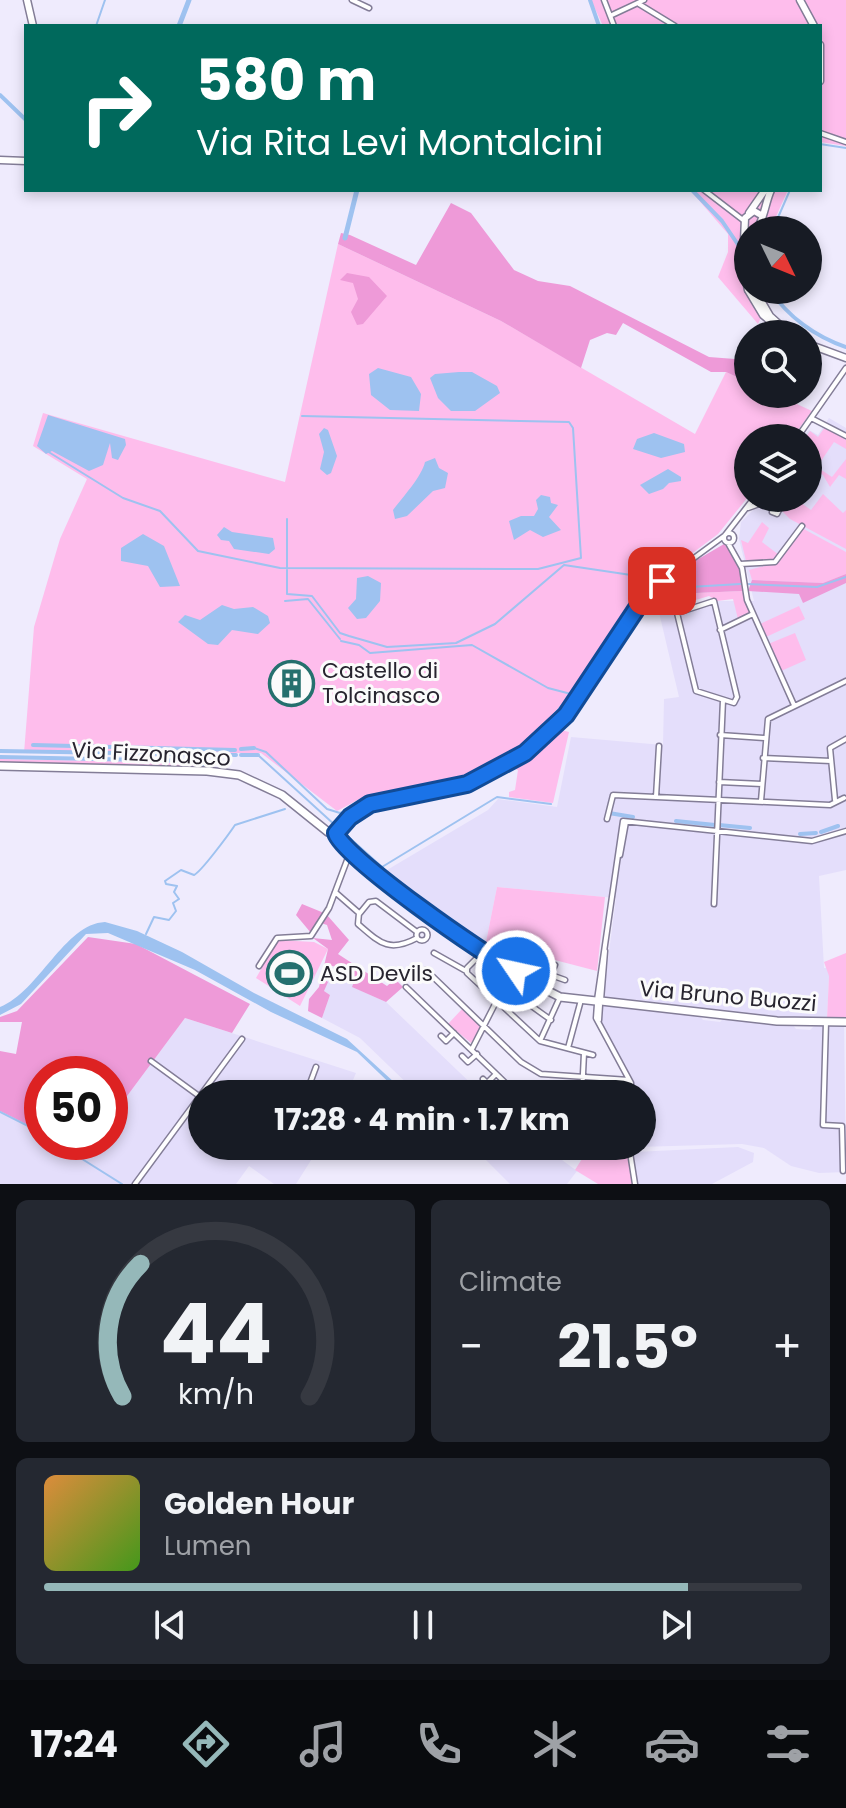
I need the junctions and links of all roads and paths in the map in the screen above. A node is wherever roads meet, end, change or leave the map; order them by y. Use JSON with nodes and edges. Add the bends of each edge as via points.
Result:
{"nodes":[{"id":1,"x":27,"y":0,"type":"edge"},
{"id":2,"x":352,"y":0,"type":"edge"},
{"id":3,"x":604,"y":0,"type":"edge"},
{"id":4,"x":800,"y":0,"type":"edge"},
{"id":5,"x":643,"y":3,"type":"edge"},
{"id":6,"x":609,"y":7,"type":"junction"},
{"id":7,"x":369,"y":8,"type":"dead end"},
{"id":8,"x":620,"y":12,"type":"junction"},
{"id":9,"x":612,"y":15,"type":"junction"},
{"id":10,"x":33,"y":24,"type":"edge"},
{"id":11,"x":614,"y":24,"type":"edge"},
{"id":12,"x":672,"y":24,"type":"edge"},
{"id":13,"x":813,"y":24,"type":"edge"},
{"id":14,"x":822,"y":134,"type":"edge"},
{"id":15,"x":846,"y":142,"type":"edge"},
{"id":16,"x":0,"y":160,"type":"edge"},
{"id":17,"x":24,"y":161,"type":"edge"},
{"id":18,"x":707,"y":192,"type":"edge"},
{"id":19,"x":766,"y":192,"type":"edge"},
{"id":20,"x":767,"y":192,"type":"edge"},
{"id":21,"x":733,"y":209,"type":"junction"},
{"id":22,"x":749,"y":213,"type":"junction"},
{"id":23,"x":761,"y":215,"type":"joint"},
{"id":24,"x":740,"y":216,"type":"edge"},
{"id":25,"x":748,"y":216,"type":"edge"},
{"id":26,"x":756,"y":304,"type":"edge"},
{"id":27,"x":770,"y":320,"type":"edge"},
{"id":28,"x":822,"y":349,"type":"edge"},
{"id":29,"x":846,"y":366,"type":"edge"},
{"id":30,"x":811,"y":418,"type":"junction"},
{"id":31,"x":807,"y":424,"type":"edge"},
{"id":32,"x":846,"y":436,"type":"edge"},
{"id":33,"x":743,"y":512,"type":"edge"},
{"id":34,"x":802,"y":526,"type":"dead end"},
{"id":35,"x":728,"y":539,"type":"junction"},
{"id":36,"x":740,"y":564,"type":"junction"},
{"id":37,"x":675,"y":603,"type":"dead end"},
{"id":38,"x":677,"y":613,"type":"junction"},
{"id":39,"x":753,"y":614,"type":"junction"},
{"id":40,"x":720,"y":630,"type":"junction"},
{"id":41,"x":846,"y":681,"type":"edge"},
{"id":42,"x":723,"y":700,"type":"junction"},
{"id":43,"x":794,"y":705,"type":"junction"},
{"id":44,"x":720,"y":735,"type":"junction"},
{"id":45,"x":764,"y":738,"type":"junction"},
{"id":46,"x":846,"y":739,"type":"edge"},
{"id":47,"x":659,"y":746,"type":"dead end"},
{"id":48,"x":763,"y":758,"type":"junction"},
{"id":49,"x":831,"y":761,"type":"junction"},
{"id":50,"x":0,"y":766,"type":"edge"},
{"id":51,"x":719,"y":782,"type":"junction"},
{"id":52,"x":762,"y":784,"type":"junction"},
{"id":53,"x":656,"y":797,"type":"junction"},
{"id":54,"x":845,"y":797,"type":"edge"},
{"id":55,"x":718,"y":800,"type":"junction"},
{"id":56,"x":835,"y":800,"type":"junction"},
{"id":57,"x":761,"y":801,"type":"junction"},
{"id":58,"x":607,"y":819,"type":"dead end"},
{"id":59,"x":717,"y":831,"type":"junction"},
{"id":60,"x":846,"y":831,"type":"edge"},
{"id":61,"x":335,"y":834,"type":"junction"},
{"id":62,"x":350,"y":854,"type":"junction"},
{"id":63,"x":335,"y":892,"type":"junction"},
{"id":64,"x":714,"y":904,"type":"dead end"},
{"id":65,"x":359,"y":913,"type":"junction"},
{"id":66,"x":485,"y":950,"type":"junction"},
{"id":67,"x":434,"y":953,"type":"dead end"},
{"id":68,"x":533,"y":963,"type":"dead end"},
{"id":69,"x":555,"y":965,"type":"dead end"},
{"id":70,"x":259,"y":966,"type":"dead end"},
{"id":71,"x":426,"y":970,"type":"dead end"},
{"id":72,"x":466,"y":971,"type":"junction"},
{"id":73,"x":512,"y":973,"type":"junction"},
{"id":74,"x":551,"y":975,"type":"junction"},
{"id":75,"x":526,"y":980,"type":"junction"},
{"id":76,"x":565,"y":980,"type":"dead end"},
{"id":77,"x":406,"y":987,"type":"dead end"},
{"id":78,"x":545,"y":990,"type":"junction"},
{"id":79,"x":560,"y":997,"type":"junction"},
{"id":80,"x":497,"y":1001,"type":"junction"},
{"id":81,"x":597,"y":1002,"type":"junction"},
{"id":82,"x":509,"y":1012,"type":"junction"},
{"id":83,"x":551,"y":1020,"type":"junction"},
{"id":84,"x":826,"y":1022,"type":"junction"},
{"id":85,"x":846,"y":1022,"type":"edge"},
{"id":86,"x":485,"y":1026,"type":"junction"},
{"id":87,"x":454,"y":1033,"type":"junction"},
{"id":88,"x":441,"y":1036,"type":"dead end"},
{"id":89,"x":242,"y":1039,"type":"dead end"},
{"id":90,"x":540,"y":1041,"type":"junction"},
{"id":91,"x":568,"y":1048,"type":"junction"},
{"id":92,"x":472,"y":1049,"type":"junction"},
{"id":93,"x":584,"y":1053,"type":"junction"},
{"id":94,"x":477,"y":1054,"type":"junction"},
{"id":95,"x":593,"y":1055,"type":"dead end"},
{"id":96,"x":462,"y":1056,"type":"dead end"},
{"id":97,"x":151,"y":1061,"type":"dead end"},
{"id":98,"x":316,"y":1067,"type":"dead end"},
{"id":99,"x":496,"y":1074,"type":"junction"},
{"id":100,"x":483,"y":1079,"type":"dead end"},
{"id":101,"x":583,"y":1079,"type":"junction"},
{"id":102,"x":213,"y":1080,"type":"edge"},
{"id":103,"x":311,"y":1080,"type":"edge"},
{"id":104,"x":501,"y":1080,"type":"edge"},
{"id":105,"x":629,"y":1080,"type":"joint"},
{"id":106,"x":188,"y":1088,"type":"edge"},
{"id":107,"x":188,"y":1111,"type":"edge"},
{"id":108,"x":844,"y":1126,"type":"edge"},
{"id":109,"x":631,"y":1160,"type":"edge"},
{"id":110,"x":843,"y":1171,"type":"dead end"},
{"id":111,"x":135,"y":1184,"type":"edge"},
{"id":112,"x":635,"y":1184,"type":"edge"}],
"edges":[{"from":1,"to":10,"type":"street"},
{"from":2,"to":7,"type":"street"},
{"from":3,"to":6,"type":"street"},
{"from":4,"to":13,"type":"street"},
{"from":5,"to":8,"type":"street"},
{"from":5,"to":12,"type":"street"},
{"from":6,"to":8,"type":"street"},
{"from":6,"to":9,"type":"street"},
{"from":8,"to":9,"type":"street"},
{"from":8,"to":11,"type":"street"},
{"from":9,"to":11,"type":"street"},
{"from":14,"to":15,"type":"street"},
{"from":16,"to":17,"type":"street"},
{"from":18,"to":21,"type":"street"},
{"from":19,"to":22,"type":"street"},
{"from":20,"to":23,"type":"street"},
{"from":21,"to":22,"type":"street"},
{"from":21,"to":24,"type":"street"},
{"from":22,"to":23,"type":"street"},
{"from":22,"to":25,"type":"street"},
{"from":26,"to":27,"type":"street"},
{"from":28,"to":29,"type":"street"},
{"from":29,"to":30,"type":"street"},
{"from":30,"to":31,"type":"street"},
{"from":30,"to":32,"type":"street"},
{"from":33,"to":35,"type":"street"},
{"from":34,"to":36,"type":"street","via":[[775,562]]},
{"from":35,"to":36,"type":"street"},
{"from":35,"to":61,"type":"street","via":[[653,588],[575,703],[525,753],[467,784],[370,804]]},
{"from":36,"to":39,"type":"street"},
{"from":37,"to":38,"type":"street"},
{"from":38,"to":40,"type":"street","via":[[712,600]]},
{"from":38,"to":42,"type":"street","via":[[696,691]]},
{"from":39,"to":40,"type":"street"},
{"from":39,"to":43,"type":"street"},
{"from":40,"to":42,"type":"street","via":[[737,697],[734,703]]},
{"from":41,"to":43,"type":"street"},
{"from":42,"to":44,"type":"street"},
{"from":43,"to":45,"type":"street","via":[[768,719]]},
{"from":44,"to":45,"type":"street"},
{"from":44,"to":51,"type":"street"},
{"from":45,"to":48,"type":"street"},
{"from":46,"to":49,"type":"street","via":[[830,747]]},
{"from":47,"to":53,"type":"street"},
{"from":48,"to":49,"type":"street"},
{"from":48,"to":52,"type":"street"},
{"from":49,"to":56,"type":"street"},
{"from":50,"to":61,"type":"main road","name":"Via Fizzonasco","via":[[239,775],[282,795]]},
{"from":51,"to":52,"type":"street"},
{"from":51,"to":55,"type":"street"},
{"from":52,"to":57,"type":"street"},
{"from":53,"to":55,"type":"street"},
{"from":53,"to":58,"type":"street","via":[[611,795]]},
{"from":54,"to":56,"type":"street"},
{"from":55,"to":57,"type":"street"},
{"from":55,"to":59,"type":"street"},
{"from":56,"to":57,"type":"street","via":[[830,805]]},
{"from":59,"to":60,"type":"street","via":[[816,840]]},
{"from":59,"to":64,"type":"street"},
{"from":59,"to":81,"type":"street","via":[[625,822]]},
{"from":61,"to":62,"type":"main road","name":"Via Fizzonasco"},
{"from":62,"to":63,"type":"street"},
{"from":62,"to":66,"type":"main road","name":"Via Fizzonasco","via":[[429,916]]},
{"from":63,"to":65,"type":"street"},
{"from":63,"to":70,"type":"street","via":[[311,936],[277,938]]},
{"from":65,"to":65,"type":"street","via":[[376,901],[417,935],[400,946],[387,946],[358,924]]},
{"from":66,"to":72,"type":"street"},
{"from":66,"to":73,"type":"main road","name":"Via Fizzonasco"},
{"from":67,"to":72,"type":"street"},
{"from":68,"to":75,"type":"street"},
{"from":69,"to":74,"type":"street"},
{"from":71,"to":86,"type":"street"},
{"from":72,"to":80,"type":"street"},
{"from":73,"to":75,"type":"main road","name":"Via Fizzonasco"},
{"from":73,"to":80,"type":"street"},
{"from":74,"to":76,"type":"street"},
{"from":74,"to":78,"type":"street"},
{"from":75,"to":78,"type":"main road","name":"Via Fizzonasco"},
{"from":77,"to":87,"type":"street"},
{"from":78,"to":79,"type":"main road","name":"Via Fizzonasco"},
{"from":79,"to":81,"type":"main road","name":"Via Fizzonasco"},
{"from":79,"to":83,"type":"street"},
{"from":80,"to":82,"type":"street"},
{"from":80,"to":86,"type":"street"},
{"from":81,"to":84,"type":"main road","name":"Via Bruno Buozzi"},
{"from":81,"to":91,"type":"street"},
{"from":81,"to":105,"type":"street","via":[[598,1022]]},
{"from":82,"to":83,"type":"street","via":[[519,997]]},
{"from":82,"to":90,"type":"street"},
{"from":83,"to":90,"type":"street"},
{"from":84,"to":85,"type":"main road","name":"Via Bruno Buozzi"},
{"from":84,"to":108,"type":"street","via":[[823,1125]]},
{"from":86,"to":92,"type":"street"},
{"from":86,"to":101,"type":"street","via":[[541,1074]]},
{"from":87,"to":88,"type":"street","via":[[446,1041]]},
{"from":87,"to":92,"type":"street"},
{"from":89,"to":102,"type":"street"},
{"from":90,"to":91,"type":"street"},
{"from":91,"to":93,"type":"street"},
{"from":92,"to":94,"type":"street"},
{"from":93,"to":95,"type":"street"},
{"from":93,"to":101,"type":"street"},
{"from":94,"to":96,"type":"street","via":[[468,1062]]},
{"from":94,"to":99,"type":"street"},
{"from":97,"to":106,"type":"street"},
{"from":98,"to":103,"type":"street"},
{"from":99,"to":100,"type":"street","via":[[487,1083]]},
{"from":99,"to":104,"type":"street"},
{"from":101,"to":105,"type":"street"},
{"from":107,"to":111,"type":"street"},
{"from":108,"to":110,"type":"street"},
{"from":109,"to":112,"type":"street"}]}
